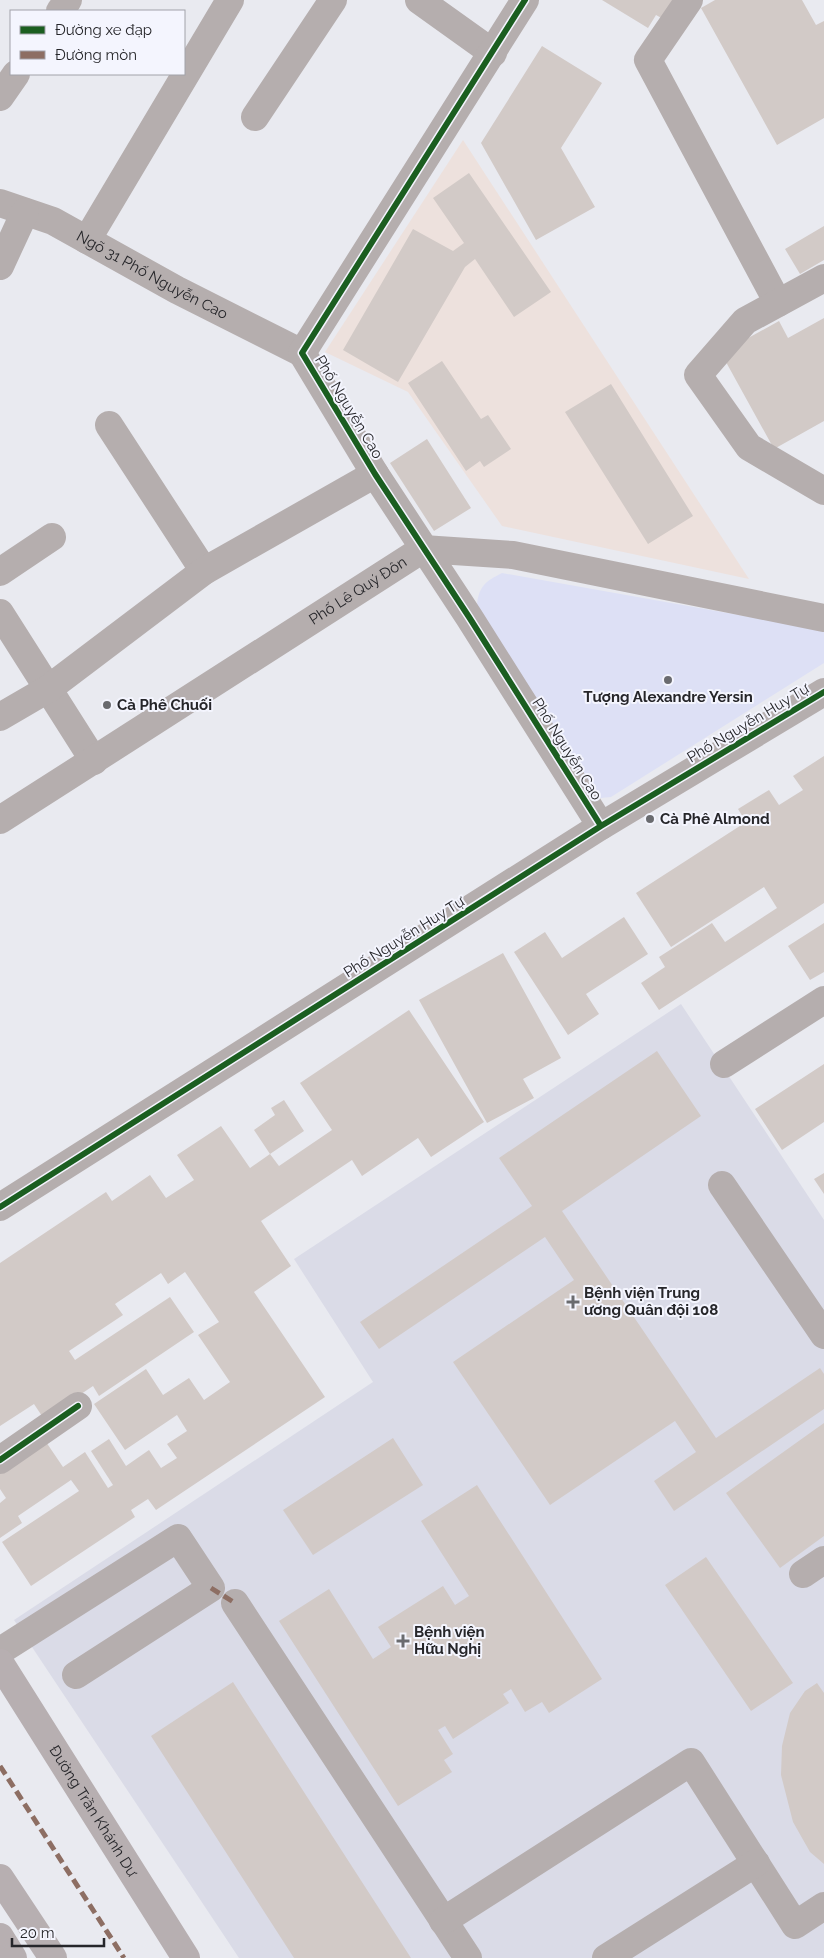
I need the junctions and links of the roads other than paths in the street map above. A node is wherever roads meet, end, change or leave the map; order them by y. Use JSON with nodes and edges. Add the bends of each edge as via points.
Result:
{"nodes":[{"id":1,"x":230,"y":0,"type":"edge"},
{"id":2,"x":332,"y":0,"type":"edge"},
{"id":3,"x":419,"y":0,"type":"edge"},
{"id":4,"x":525,"y":0,"type":"edge"},
{"id":5,"x":689,"y":0,"type":"edge"},
{"id":6,"x":493,"y":53,"type":"junction"},
{"id":7,"x":15,"y":75,"type":"edge"},
{"id":8,"x":0,"y":97,"type":"edge"},
{"id":9,"x":255,"y":117,"type":"dead end"},
{"id":10,"x":0,"y":203,"type":"edge"},
{"id":11,"x":25,"y":212,"type":"junction"},
{"id":12,"x":87,"y":240,"type":"junction"},
{"id":13,"x":0,"y":266,"type":"edge"},
{"id":14,"x":824,"y":278,"type":"edge"},
{"id":15,"x":778,"y":303,"type":"junction"},
{"id":16,"x":302,"y":353,"type":"junction"},
{"id":17,"x":109,"y":425,"type":"dead end"},
{"id":18,"x":375,"y":474,"type":"junction"},
{"id":19,"x":824,"y":491,"type":"edge"},
{"id":20,"x":52,"y":537,"type":"dead end"},
{"id":21,"x":423,"y":549,"type":"junction"},
{"id":22,"x":204,"y":571,"type":"junction"},
{"id":23,"x":0,"y":572,"type":"edge"},
{"id":24,"x":0,"y":613,"type":"edge"},
{"id":25,"x":824,"y":618,"type":"edge"},
{"id":26,"x":48,"y":689,"type":"junction"},
{"id":27,"x":824,"y":692,"type":"edge"},
{"id":28,"x":0,"y":718,"type":"edge"},
{"id":29,"x":94,"y":761,"type":"junction"},
{"id":30,"x":0,"y":820,"type":"edge"},
{"id":31,"x":601,"y":826,"type":"junction"},
{"id":32,"x":824,"y":1000,"type":"edge"},
{"id":33,"x":724,"y":1064,"type":"dead end"},
{"id":34,"x":722,"y":1185,"type":"dead end"},
{"id":35,"x":0,"y":1207,"type":"edge"},
{"id":36,"x":824,"y":1335,"type":"edge"},
{"id":37,"x":78,"y":1406,"type":"dead end"},
{"id":38,"x":0,"y":1460,"type":"edge"},
{"id":39,"x":235,"y":1603,"type":"dead end"},
{"id":40,"x":0,"y":1651,"type":"edge"},
{"id":41,"x":0,"y":1663,"type":"edge"},
{"id":42,"x":76,"y":1675,"type":"dead end"},
{"id":43,"x":756,"y":1864,"type":"junction"},
{"id":44,"x":0,"y":1878,"type":"edge"},
{"id":45,"x":824,"y":1906,"type":"edge"},
{"id":46,"x":443,"y":1920,"type":"junction"},
{"id":47,"x":0,"y":1938,"type":"edge"},
{"id":48,"x":13,"y":1958,"type":"edge"},
{"id":49,"x":53,"y":1958,"type":"edge"},
{"id":50,"x":186,"y":1958,"type":"edge"},
{"id":51,"x":468,"y":1958,"type":"edge"},
{"id":52,"x":606,"y":1958,"type":"edge"}],
"edges":[{"from":1,"to":12,"type":"street"},
{"from":2,"to":9,"type":"street"},
{"from":3,"to":6,"type":"street"},
{"from":4,"to":6,"type":"street","name":"Phố Nguyễn Cao"},
{"from":5,"to":15,"type":"street","via":[[648,60]]},
{"from":6,"to":16,"type":"street","name":"Phố Nguyễn Cao"},
{"from":7,"to":8,"type":"street"},
{"from":10,"to":11,"type":"street","name":"Ngõ 31 Phố Nguyễn Cao"},
{"from":11,"to":12,"type":"street","name":"Ngõ 31 Phố Nguyễn Cao","via":[[53,221]]},
{"from":11,"to":13,"type":"street"},
{"from":12,"to":16,"type":"street","name":"Ngõ 31 Phố Nguyễn Cao","via":[[176,290]]},
{"from":14,"to":15,"type":"street"},
{"from":15,"to":19,"type":"street","via":[[745,320],[698,375],[749,447]]},
{"from":16,"to":18,"type":"street","name":"Phố Nguyễn Cao"},
{"from":17,"to":22,"type":"street"},
{"from":18,"to":21,"type":"street","name":"Phố Nguyễn Cao"},
{"from":18,"to":22,"type":"street"},
{"from":20,"to":23,"type":"street"},
{"from":21,"to":25,"type":"street","name":"Phố Lê Quý Đôn","via":[[512,556]]},
{"from":21,"to":29,"type":"street","name":"Phố Lê Quý Đôn"},
{"from":21,"to":31,"type":"street","name":"Phố Nguyễn Cao","via":[[475,625]]},
{"from":22,"to":26,"type":"street"},
{"from":24,"to":26,"type":"street"},
{"from":26,"to":28,"type":"street"},
{"from":26,"to":29,"type":"street"},
{"from":27,"to":31,"type":"street","name":"Phố Nguyễn Huy Tự"},
{"from":29,"to":30,"type":"street","name":"Phố Lê Quý Đôn"},
{"from":31,"to":35,"type":"street","name":"Phố Nguyễn Huy Tự"},
{"from":32,"to":33,"type":"street"},
{"from":34,"to":36,"type":"street"},
{"from":37,"to":38,"type":"street"},
{"from":39,"to":46,"type":"street"},
{"from":40,"to":42,"type":"street","via":[[178,1538],[211,1588]]},
{"from":41,"to":50,"type":"main road","name":"Đường Trần Khánh Dư"},
{"from":43,"to":45,"type":"street","via":[[796,1925]]},
{"from":43,"to":46,"type":"street","via":[[691,1762]]},
{"from":43,"to":52,"type":"street"},
{"from":44,"to":49,"type":"main road"},
{"from":46,"to":51,"type":"street"},
{"from":47,"to":48,"type":"main road"}]}
